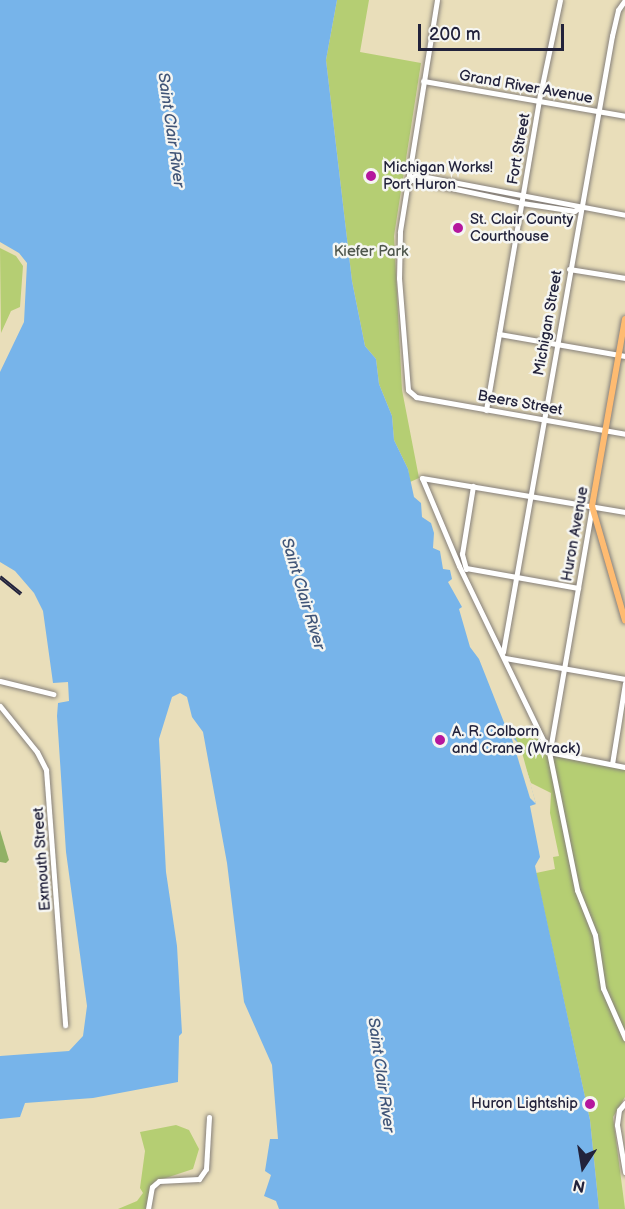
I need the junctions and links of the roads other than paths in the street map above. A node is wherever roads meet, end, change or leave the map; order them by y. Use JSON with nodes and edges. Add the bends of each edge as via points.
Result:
{"nodes":[{"id":1,"x":437,"y":0,"type":"edge"},
{"id":2,"x":561,"y":0,"type":"edge"},
{"id":3,"x":625,"y":0,"type":"edge"},
{"id":4,"x":423,"y":81,"type":"junction"},
{"id":5,"x":540,"y":102,"type":"junction"},
{"id":6,"x":598,"y":112,"type":"junction"},
{"id":7,"x":625,"y":116,"type":"edge"},
{"id":8,"x":408,"y":179,"type":"junction"},
{"id":9,"x":524,"y":194,"type":"junction"},
{"id":10,"x":522,"y":203,"type":"junction"},
{"id":11,"x":581,"y":207,"type":"junction"},
{"id":12,"x":625,"y":215,"type":"edge"},
{"id":13,"x":569,"y":268,"type":"junction"},
{"id":14,"x":625,"y":278,"type":"edge"},
{"id":15,"x":625,"y":319,"type":"edge"},
{"id":16,"x":499,"y":334,"type":"junction"},
{"id":17,"x":557,"y":344,"type":"junction"},
{"id":18,"x":622,"y":356,"type":"edge"},
{"id":19,"x":486,"y":410,"type":"junction"},
{"id":20,"x":544,"y":420,"type":"junction"},
{"id":21,"x":606,"y":431,"type":"junction"},
{"id":22,"x":625,"y":434,"type":"edge"},
{"id":23,"x":473,"y":486,"type":"junction"},
{"id":24,"x":530,"y":495,"type":"junction"},
{"id":25,"x":592,"y":506,"type":"junction"},
{"id":26,"x":625,"y":512,"type":"edge"},
{"id":27,"x":466,"y":568,"type":"junction"},
{"id":28,"x":516,"y":577,"type":"junction"},
{"id":29,"x":469,"y":582,"type":"junction"},
{"id":30,"x":578,"y":588,"type":"junction"},
{"id":31,"x":617,"y":594,"type":"junction"},
{"id":32,"x":625,"y":595,"type":"edge"},
{"id":33,"x":625,"y":620,"type":"edge"},
{"id":34,"x":503,"y":652,"type":"junction"},
{"id":35,"x":505,"y":658,"type":"junction"},
{"id":36,"x":564,"y":669,"type":"junction"},
{"id":37,"x":0,"y":681,"type":"edge"},
{"id":38,"x":625,"y":681,"type":"edge"},
{"id":39,"x":53,"y":694,"type":"dead end"},
{"id":40,"x":0,"y":706,"type":"edge"},
{"id":41,"x":549,"y":752,"type":"junction"},
{"id":42,"x":612,"y":764,"type":"junction"},
{"id":43,"x":625,"y":767,"type":"edge"},
{"id":44,"x":65,"y":1025,"type":"dead end"},
{"id":45,"x":625,"y":1038,"type":"edge"},
{"id":46,"x":625,"y":1103,"type":"edge"},
{"id":47,"x":209,"y":1117,"type":"dead end"},
{"id":48,"x":625,"y":1172,"type":"edge"},
{"id":49,"x":148,"y":1209,"type":"edge"}],
"edges":[{"from":1,"to":4,"type":"street"},
{"from":2,"to":5,"type":"street","name":"Fort Street"},
{"from":3,"to":6,"type":"street","name":"Michigan Street","via":[[618,10]]},
{"from":4,"to":5,"type":"street","name":"Grand River Avenue"},
{"from":4,"to":8,"type":"street"},
{"from":5,"to":6,"type":"street","name":"Grand River Avenue"},
{"from":5,"to":9,"type":"street","name":"Fort Street"},
{"from":6,"to":7,"type":"street","name":"Grand River Avenue"},
{"from":6,"to":11,"type":"street","name":"Michigan Street"},
{"from":8,"to":9,"type":"street","via":[[416,175]]},
{"from":8,"to":10,"type":"street"},
{"from":8,"to":19,"type":"street","name":"Beers Street","via":[[399,278],[407,386],[412,394]]},
{"from":9,"to":10,"type":"street","name":"Fort Street"},
{"from":9,"to":11,"type":"street"},
{"from":10,"to":11,"type":"street","via":[[574,211]]},
{"from":10,"to":16,"type":"street","name":"Fort Street"},
{"from":11,"to":12,"type":"street"},
{"from":11,"to":13,"type":"street","name":"Michigan Street"},
{"from":13,"to":14,"type":"street"},
{"from":13,"to":17,"type":"street","name":"Michigan Street"},
{"from":15,"to":18,"type":"main road","name":"Huron Avenue"},
{"from":16,"to":17,"type":"street"},
{"from":16,"to":19,"type":"street","name":"Fort Street"},
{"from":17,"to":18,"type":"street"},
{"from":17,"to":20,"type":"street","name":"Michigan Street"},
{"from":18,"to":21,"type":"main road","name":"Huron Avenue"},
{"from":19,"to":20,"type":"street","name":"Beers Street"},
{"from":20,"to":21,"type":"street","name":"Beers Street"},
{"from":20,"to":24,"type":"street","name":"Michigan Street"},
{"from":21,"to":22,"type":"street","name":"Beers Street"},
{"from":21,"to":25,"type":"main road","name":"Huron Avenue"},
{"from":23,"to":24,"type":"street"},
{"from":23,"to":27,"type":"street","via":[[462,554]]},
{"from":23,"to":29,"type":"street","via":[[425,477],[423,485]]},
{"from":24,"to":25,"type":"street"},
{"from":24,"to":28,"type":"street","name":"Michigan Street"},
{"from":25,"to":26,"type":"street"},
{"from":25,"to":30,"type":"street","name":"Huron Avenue"},
{"from":25,"to":31,"type":"main road"},
{"from":27,"to":28,"type":"street"},
{"from":27,"to":29,"type":"street"},
{"from":28,"to":30,"type":"street"},
{"from":28,"to":34,"type":"street","name":"Michigan Street"},
{"from":29,"to":34,"type":"street"},
{"from":30,"to":36,"type":"street","name":"Huron Avenue"},
{"from":31,"to":32,"type":"street"},
{"from":31,"to":33,"type":"main road"},
{"from":34,"to":35,"type":"street"},
{"from":35,"to":36,"type":"street"},
{"from":35,"to":41,"type":"street"},
{"from":36,"to":38,"type":"street"},
{"from":36,"to":41,"type":"street","name":"Huron Avenue"},
{"from":37,"to":39,"type":"street"},
{"from":38,"to":42,"type":"street"},
{"from":40,"to":44,"type":"street","name":"Exmouth Street","via":[[40,756],[47,776]]},
{"from":41,"to":42,"type":"street"},
{"from":41,"to":45,"type":"street","via":[[581,901],[595,935],[607,1002]]},
{"from":42,"to":43,"type":"street"},
{"from":46,"to":48,"type":"street","via":[[619,1110],[617,1125]]},
{"from":47,"to":49,"type":"street","via":[[206,1169],[199,1179],[159,1181],[152,1187]]}]}
